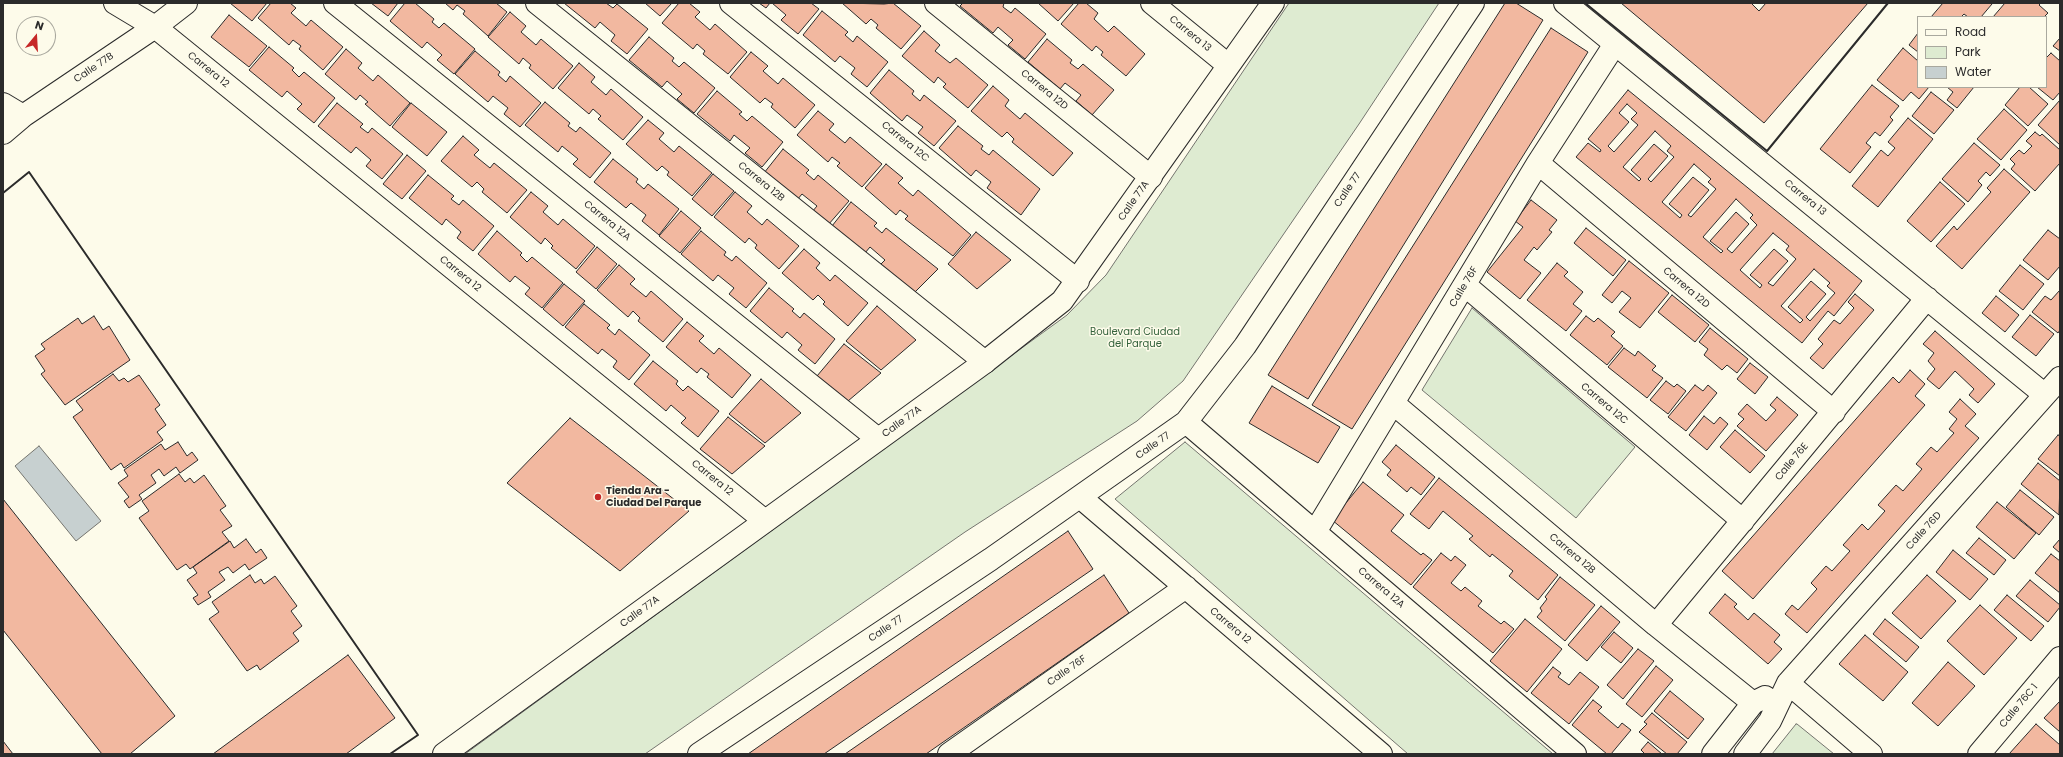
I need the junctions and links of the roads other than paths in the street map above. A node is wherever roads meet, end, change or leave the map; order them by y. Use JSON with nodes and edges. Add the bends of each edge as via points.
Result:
{"nodes":[{"id":1,"x":115,"y":3,"type":"edge"},
{"id":2,"x":186,"y":3,"type":"edge"},
{"id":3,"x":335,"y":3,"type":"edge"},
{"id":4,"x":537,"y":3,"type":"edge"},
{"id":5,"x":731,"y":3,"type":"edge"},
{"id":6,"x":936,"y":3,"type":"edge"},
{"id":7,"x":1152,"y":3,"type":"edge"},
{"id":8,"x":1273,"y":3,"type":"edge"},
{"id":9,"x":1473,"y":3,"type":"edge"},
{"id":10,"x":1565,"y":3,"type":"edge"},
{"id":11,"x":155,"y":27,"type":"junction"},
{"id":12,"x":1615,"y":44,"type":"junction"},
{"id":13,"x":1228,"y":65,"type":"junction"},
{"id":14,"x":3,"y":104,"type":"edge"},
{"id":15,"x":23,"y":116,"type":"junction"},
{"id":16,"x":3,"y":133,"type":"edge"},
{"id":17,"x":1538,"y":163,"type":"junction"},
{"id":18,"x":1151,"y":177,"type":"junction"},
{"id":19,"x":1078,"y":281,"type":"junction"},
{"id":20,"x":1466,"y":286,"type":"junction"},
{"id":21,"x":1927,"y":298,"type":"junction"},
{"id":22,"x":985,"y":362,"type":"junction"},
{"id":23,"x":2060,"y":378,"type":"edge"},
{"id":24,"x":2045,"y":395,"type":"junction"},
{"id":25,"x":1394,"y":404,"type":"junction"},
{"id":26,"x":1834,"y":412,"type":"junction"},
{"id":27,"x":1186,"y":422,"type":"junction"},
{"id":28,"x":878,"y":439,"type":"junction"},
{"id":29,"x":1080,"y":497,"type":"junction"},
{"id":30,"x":765,"y":521,"type":"junction"},
{"id":31,"x":1743,"y":521,"type":"junction"},
{"id":32,"x":1315,"y":532,"type":"junction"},
{"id":33,"x":1186,"y":588,"type":"junction"},
{"id":34,"x":1656,"y":625,"type":"junction"},
{"id":35,"x":2060,"y":658,"type":"edge"},
{"id":36,"x":1788,"y":684,"type":"junction"},
{"id":37,"x":1753,"y":703,"type":"junction"},
{"id":38,"x":1375,"y":752,"type":"edge"},
{"id":39,"x":444,"y":754,"type":"edge"},
{"id":40,"x":699,"y":754,"type":"edge"},
{"id":41,"x":949,"y":754,"type":"edge"},
{"id":42,"x":1575,"y":754,"type":"edge"},
{"id":43,"x":1713,"y":754,"type":"edge"},
{"id":44,"x":1745,"y":754,"type":"edge"},
{"id":45,"x":1871,"y":754,"type":"edge"},
{"id":46,"x":1978,"y":754,"type":"edge"}],
"edges":[{"from":1,"to":11,"type":"street","name":"Carrera 12"},
{"from":2,"to":11,"type":"street","name":"Calle 77B"},
{"from":3,"to":28,"type":"street","name":"Carrera 12A"},
{"from":4,"to":22,"type":"street","name":"Carrera 12B"},
{"from":5,"to":19,"type":"street","name":"Carrera 12C"},
{"from":6,"to":18,"type":"street","name":"Carrera 12D"},
{"from":7,"to":13,"type":"street","name":"Carrera 13"},
{"from":8,"to":13,"type":"street","name":"Calle 77A"},
{"from":9,"to":27,"type":"street","name":"Calle 77","via":[[1245,346]]},
{"from":10,"to":12,"type":"street","name":"Carrera 13"},
{"from":11,"to":15,"type":"street","name":"Calle 77B"},
{"from":11,"to":30,"type":"street","name":"Carrera 12"},
{"from":12,"to":17,"type":"street","name":"Calle 76F"},
{"from":12,"to":21,"type":"street","name":"Carrera 13"},
{"from":13,"to":18,"type":"street","name":"Calle 77A"},
{"from":14,"to":15,"type":"street"},
{"from":15,"to":16,"type":"street","name":"Calle 77B"},
{"from":17,"to":20,"type":"street","name":"Calle 76F"},
{"from":17,"to":26,"type":"street","name":"Carrera 12D"},
{"from":18,"to":19,"type":"street","name":"Calle 77A"},
{"from":19,"to":22,"type":"street","name":"Calle 77A","via":[[1062,301]]},
{"from":20,"to":25,"type":"street","name":"Calle 76F"},
{"from":20,"to":31,"type":"street","name":"Carrera 12C"},
{"from":21,"to":24,"type":"street","name":"Carrera 13"},
{"from":21,"to":26,"type":"street","name":"Calle 76E"},
{"from":22,"to":28,"type":"street","name":"Calle 77A"},
{"from":23,"to":24,"type":"street","name":"Calle 76D"},
{"from":24,"to":36,"type":"street","name":"Calle 76D"},
{"from":25,"to":32,"type":"street","name":"Calle 76F"},
{"from":25,"to":34,"type":"street","name":"Carrera 12B"},
{"from":26,"to":31,"type":"street","name":"Calle 76E"},
{"from":27,"to":29,"type":"street","name":"Calle 77"},
{"from":27,"to":32,"type":"street","name":"Carrera 12A"},
{"from":28,"to":30,"type":"street","name":"Calle 77A"},
{"from":29,"to":33,"type":"street","name":"Carrera 12"},
{"from":29,"to":40,"type":"street","name":"Calle 77"},
{"from":30,"to":39,"type":"street","name":"Calle 77A"},
{"from":31,"to":34,"type":"street","name":"Calle 76E"},
{"from":32,"to":42,"type":"street","name":"Carrera 12A"},
{"from":33,"to":38,"type":"street","name":"Carrera 12"},
{"from":33,"to":41,"type":"street","name":"Calle 76F"},
{"from":34,"to":37,"type":"street","name":"Carrera 12B"},
{"from":35,"to":46,"type":"street","name":"Calle 76C 1"},
{"from":36,"to":37,"type":"street","name":"Calle 76D"},
{"from":36,"to":44,"type":"street","name":"Calle 76D","via":[[1770,721]]},
{"from":36,"to":45,"type":"street"},
{"from":37,"to":43,"type":"street","name":"Calle 76D"}]}
